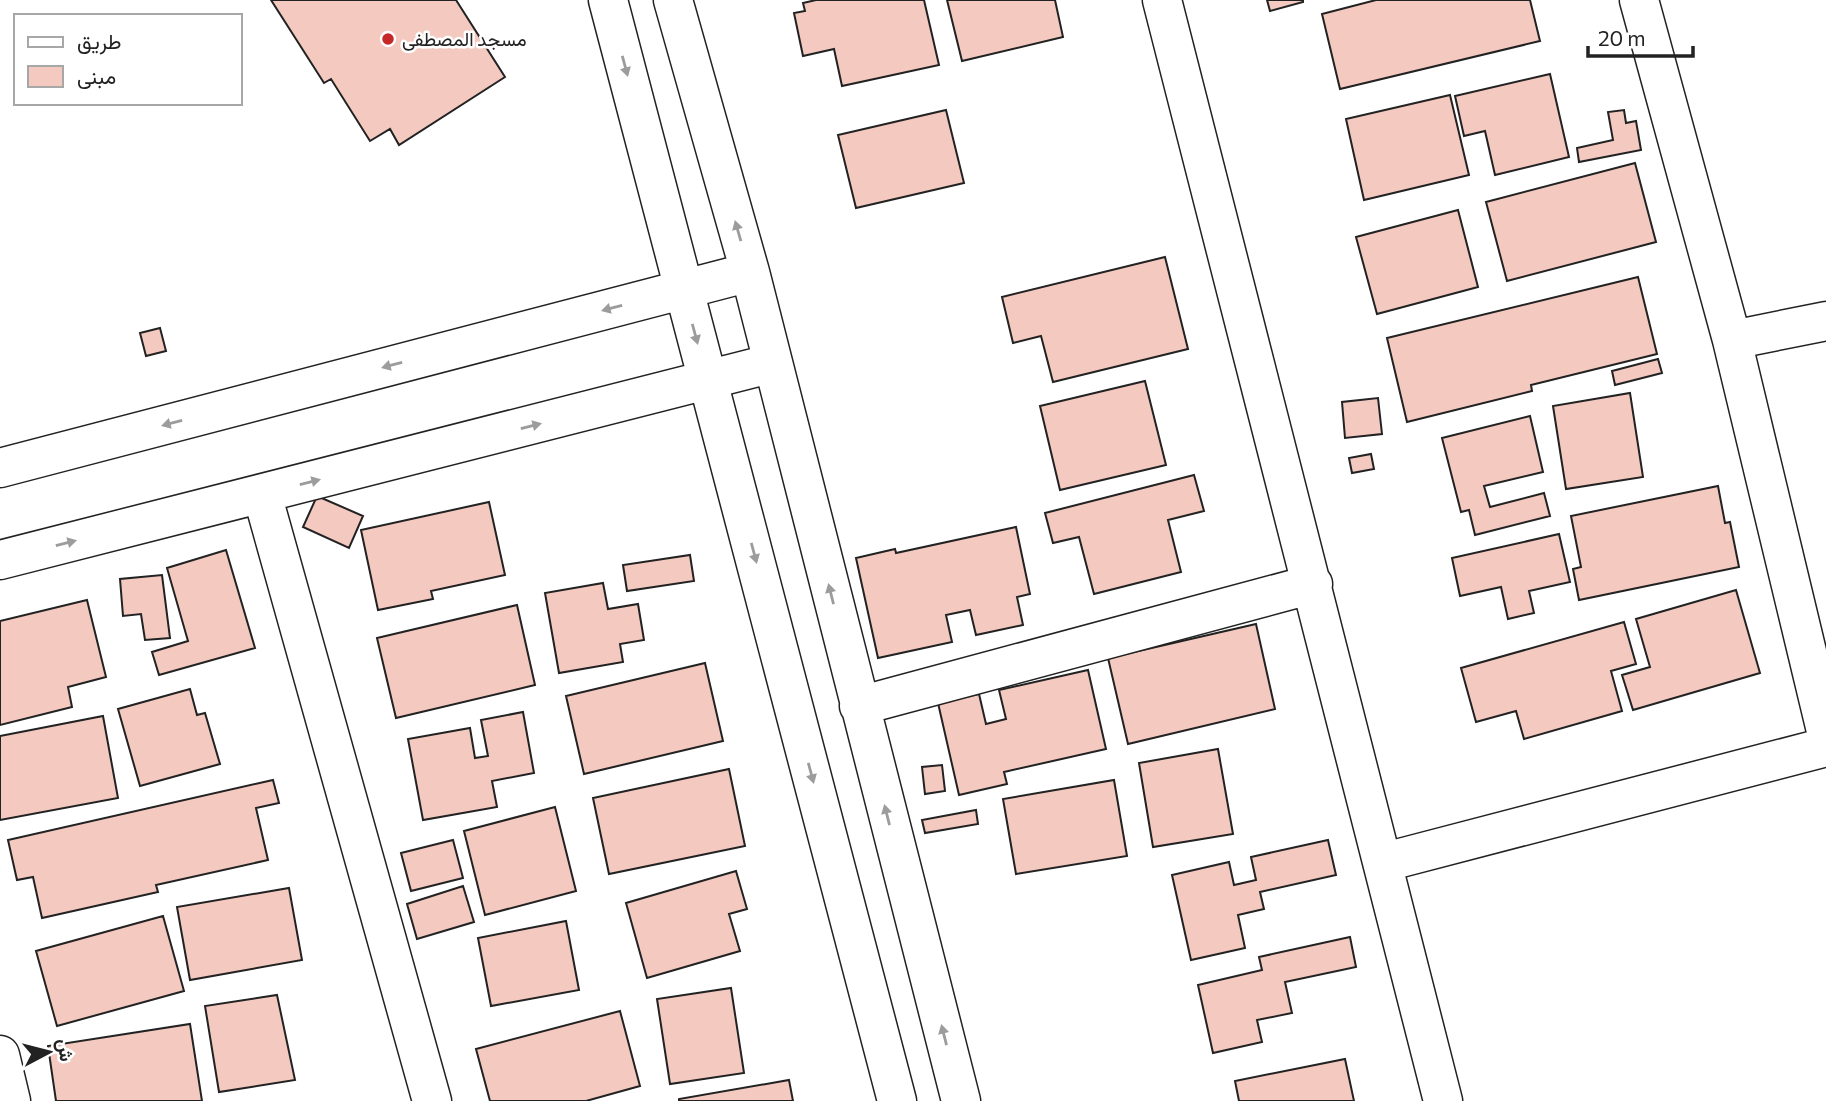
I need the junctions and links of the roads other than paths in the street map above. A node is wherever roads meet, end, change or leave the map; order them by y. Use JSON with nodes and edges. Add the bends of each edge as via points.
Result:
{"nodes":[{"id":1,"x":608,"y":0,"type":"edge"},
{"id":2,"x":673,"y":0,"type":"edge"},
{"id":3,"x":1162,"y":0,"type":"edge"},
{"id":4,"x":1639,"y":0,"type":"edge"},
{"id":5,"x":750,"y":272,"type":"junction"},
{"id":6,"x":683,"y":289,"type":"junction"},
{"id":7,"x":1826,"y":321,"type":"edge"},
{"id":8,"x":1732,"y":340,"type":"junction"},
{"id":9,"x":773,"y":363,"type":"junction"},
{"id":10,"x":708,"y":381,"type":"junction"},
{"id":11,"x":0,"y":468,"type":"edge"},
{"id":12,"x":262,"y":494,"type":"junction"},
{"id":13,"x":0,"y":560,"type":"edge"},
{"id":14,"x":1313,"y":584,"type":"junction"},
{"id":15,"x":859,"y":706,"type":"junction"},
{"id":16,"x":1826,"y":731,"type":"edge"},
{"id":17,"x":1826,"y":747,"type":"edge"},
{"id":18,"x":1385,"y":862,"type":"junction"},
{"id":19,"x":0,"y":1055,"type":"edge"},
{"id":20,"x":11,"y":1101,"type":"edge"},
{"id":21,"x":432,"y":1101,"type":"edge"},
{"id":22,"x":897,"y":1101,"type":"edge"},
{"id":23,"x":961,"y":1101,"type":"edge"},
{"id":24,"x":1443,"y":1101,"type":"edge"}],
"edges":[{"from":1,"to":6,"type":"street","one_way":true},
{"from":5,"to":2,"type":"street","one_way":true},
{"from":3,"to":14,"type":"street"},
{"from":4,"to":8,"type":"street"},
{"from":5,"to":6,"type":"street"},
{"from":5,"to":9,"type":"street"},
{"from":6,"to":10,"type":"street","one_way":true},
{"from":6,"to":11,"type":"street","one_way":true},
{"from":7,"to":8,"type":"street"},
{"from":8,"to":16,"type":"street"},
{"from":9,"to":10,"type":"street"},
{"from":15,"to":9,"type":"street","one_way":true},
{"from":12,"to":10,"type":"street","one_way":true},
{"from":10,"to":22,"type":"street","one_way":true},
{"from":13,"to":12,"type":"street","one_way":true},
{"from":12,"to":21,"type":"street"},
{"from":14,"to":15,"type":"street"},
{"from":14,"to":18,"type":"street"},
{"from":23,"to":15,"type":"street","one_way":true},
{"from":17,"to":18,"type":"street"},
{"from":18,"to":24,"type":"street"},
{"from":19,"to":20,"type":"street"}]}
